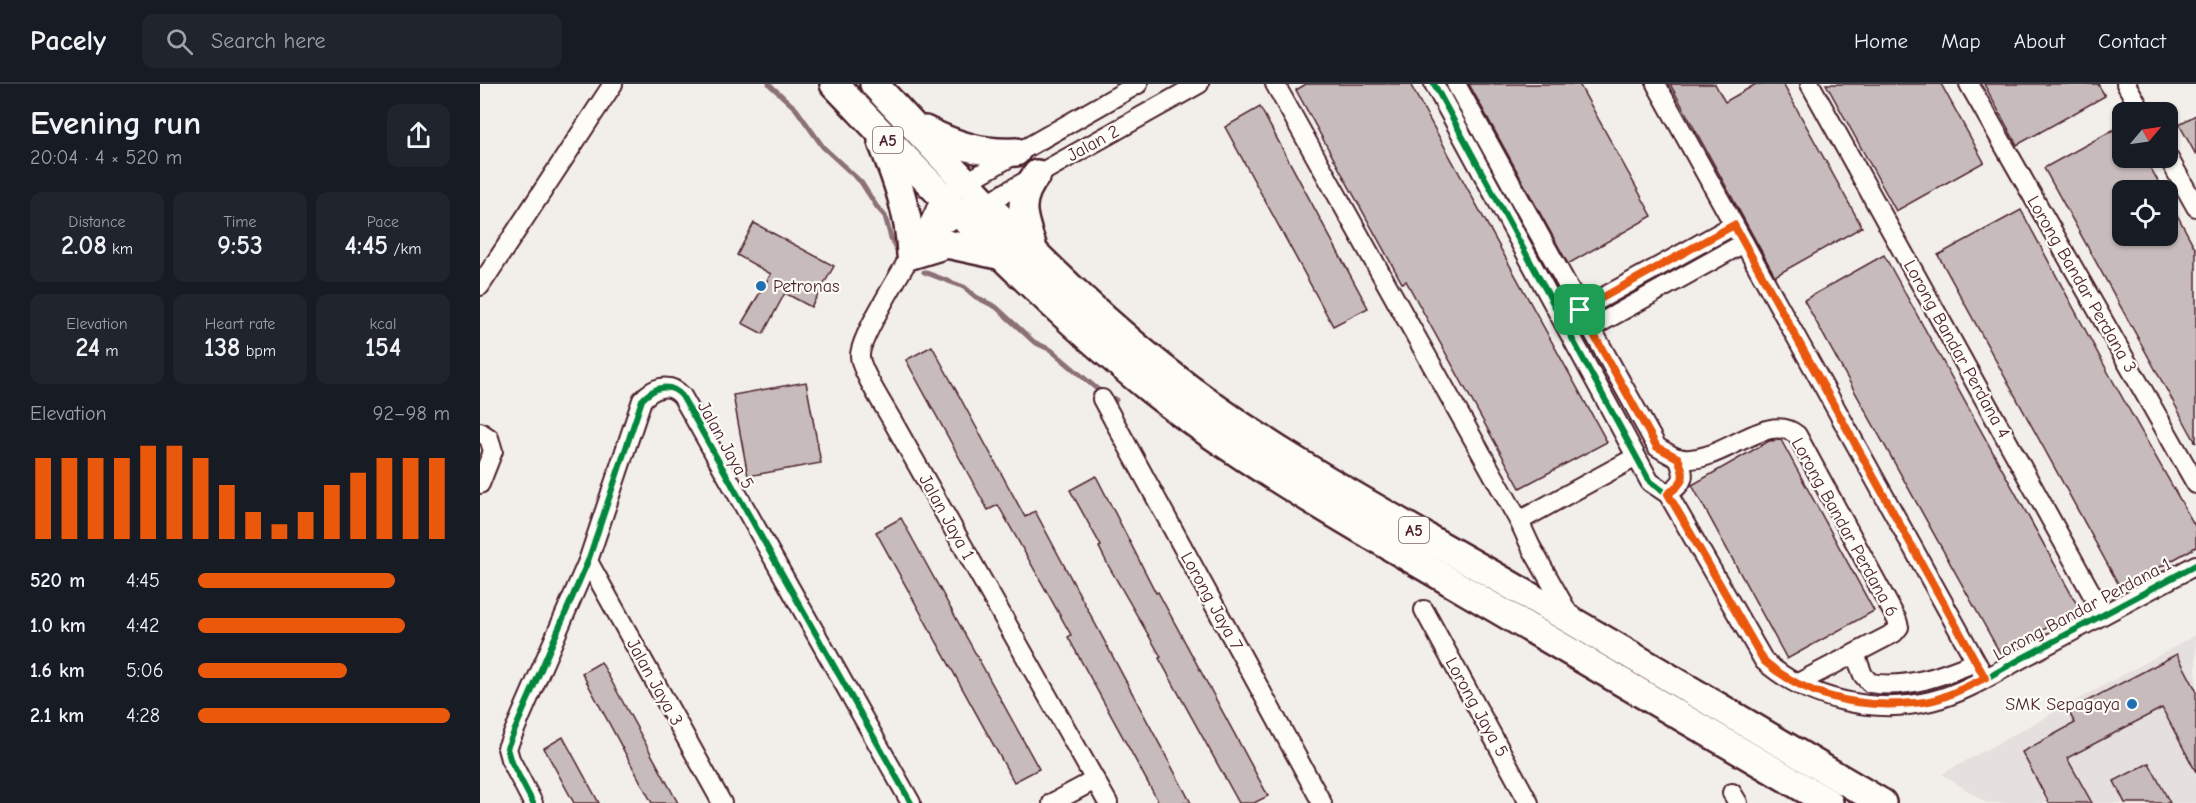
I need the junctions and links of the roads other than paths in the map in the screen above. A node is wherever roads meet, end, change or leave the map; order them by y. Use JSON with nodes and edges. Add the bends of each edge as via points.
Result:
{"nodes":[{"id":1,"x":613,"y":84,"type":"edge"},
{"id":2,"x":834,"y":84,"type":"edge"},
{"id":3,"x":874,"y":84,"type":"edge"},
{"id":4,"x":1138,"y":84,"type":"edge"},
{"id":5,"x":1199,"y":84,"type":"edge"},
{"id":6,"x":1275,"y":84,"type":"edge"},
{"id":7,"x":1434,"y":84,"type":"edge"},
{"id":8,"x":1456,"y":84,"type":"edge"},
{"id":9,"x":1656,"y":84,"type":"edge"},
{"id":10,"x":1810,"y":84,"type":"edge"},
{"id":11,"x":1969,"y":84,"type":"edge"},
{"id":12,"x":2126,"y":84,"type":"edge"},
{"id":13,"x":2136,"y":102,"type":"edge"},
{"id":14,"x":910,"y":123,"type":"junction"},
{"id":15,"x":878,"y":130,"type":"junction"},
{"id":16,"x":1016,"y":152,"type":"junction"},
{"id":17,"x":2174,"y":168,"type":"edge"},
{"id":18,"x":1037,"y":174,"type":"junction"},
{"id":19,"x":966,"y":182,"type":"junction"},
{"id":20,"x":942,"y":196,"type":"junction"},
{"id":21,"x":987,"y":203,"type":"junction"},
{"id":22,"x":2196,"y":207,"type":"edge"},
{"id":23,"x":962,"y":217,"type":"junction"},
{"id":24,"x":1734,"y":225,"type":"junction"},
{"id":25,"x":926,"y":229,"type":"junction"},
{"id":26,"x":1744,"y":243,"type":"junction"},
{"id":27,"x":1035,"y":251,"type":"junction"},
{"id":28,"x":911,"y":255,"type":"junction"},
{"id":29,"x":1004,"y":256,"type":"junction"},
{"id":30,"x":480,"y":286,"type":"edge"},
{"id":31,"x":1580,"y":310,"type":"junction"},
{"id":32,"x":1591,"y":328,"type":"junction"},
{"id":33,"x":1102,"y":399,"type":"dead end"},
{"id":34,"x":480,"y":432,"type":"edge"},
{"id":35,"x":1636,"y":457,"type":"junction"},
{"id":36,"x":1678,"y":458,"type":"junction"},
{"id":37,"x":480,"y":484,"type":"edge"},
{"id":38,"x":2196,"y":484,"type":"edge"},
{"id":39,"x":1668,"y":494,"type":"junction"},
{"id":40,"x":1520,"y":521,"type":"junction"},
{"id":41,"x":588,"y":561,"type":"junction"},
{"id":42,"x":2196,"y":565,"type":"edge"},
{"id":43,"x":1424,"y":610,"type":"dead end"},
{"id":44,"x":2103,"y":614,"type":"junction"},
{"id":45,"x":1573,"y":621,"type":"junction"},
{"id":46,"x":1855,"y":654,"type":"junction"},
{"id":47,"x":1981,"y":670,"type":"junction"},
{"id":48,"x":1798,"y":683,"type":"junction"},
{"id":49,"x":1095,"y":780,"type":"junction"},
{"id":50,"x":533,"y":803,"type":"edge"},
{"id":51,"x":722,"y":803,"type":"edge"},
{"id":52,"x":910,"y":803,"type":"edge"},
{"id":53,"x":1052,"y":803,"type":"edge"},
{"id":54,"x":1108,"y":803,"type":"edge"},
{"id":55,"x":1322,"y":803,"type":"edge"},
{"id":56,"x":1529,"y":803,"type":"edge"},
{"id":57,"x":1829,"y":803,"type":"edge"},
{"id":58,"x":1882,"y":803,"type":"edge"}],
"edges":[{"from":1,"to":30,"type":"street"},
{"from":2,"to":15,"type":"highway","number":"A5"},
{"from":3,"to":14,"type":"highway","number":"A5"},
{"from":4,"to":16,"type":"street","name":"Jalan 2"},
{"from":5,"to":18,"type":"street","name":"Jalan 2"},
{"from":6,"to":40,"type":"street"},
{"from":7,"to":35,"type":"street","name":"Lorong Bandar Perdana 1"},
{"from":8,"to":31,"type":"street"},
{"from":9,"to":24,"type":"street"},
{"from":10,"to":44,"type":"street","name":"Lorong Bandar Perdana 4"},
{"from":11,"to":38,"type":"street","name":"Lorong Bandar Perdana 3"},
{"from":12,"to":13,"type":"street"},
{"from":14,"to":16,"type":"highway","via":[[961,147]]},
{"from":14,"to":19,"type":"highway","number":"A5"},
{"from":15,"to":20,"type":"highway","number":"A5"},
{"from":15,"to":28,"type":"highway","via":[[906,211]]},
{"from":16,"to":19,"type":"street","name":"Jalan 2"},
{"from":17,"to":22,"type":"street"},
{"from":18,"to":21,"type":"street","name":"Jalan 2"},
{"from":18,"to":27,"type":"highway","via":[[1023,198],[1022,217]]},
{"from":19,"to":20,"type":"street","name":"Jalan 2"},
{"from":19,"to":21,"type":"highway","number":"A5"},
{"from":20,"to":23,"type":"highway","number":"A5"},
{"from":20,"to":25,"type":"street","name":"Jalan Jaya 1"},
{"from":21,"to":23,"type":"street","name":"Jalan 2"},
{"from":21,"to":27,"type":"highway","number":"A5"},
{"from":23,"to":25,"type":"street","name":"Jalan 2"},
{"from":23,"to":29,"type":"highway","number":"A5"},
{"from":24,"to":26,"type":"street"},
{"from":24,"to":31,"type":"street"},
{"from":25,"to":28,"type":"street","name":"Jalan Jaya 1"},
{"from":26,"to":32,"type":"street"},
{"from":26,"to":47,"type":"street"},
{"from":27,"to":45,"type":"highway","number":"A5","via":[[1164,370],[1246,430],[1341,489]]},
{"from":28,"to":29,"type":"highway","via":[[947,244]]},
{"from":28,"to":49,"type":"street","name":"Jalan Jaya 1","via":[[862,346],[863,368]]},
{"from":29,"to":57,"type":"highway","number":"A5","via":[[1151,390],[1242,456]]},
{"from":31,"to":32,"type":"street"},
{"from":32,"to":36,"type":"street","via":[[1657,447]]},
{"from":33,"to":55,"type":"street","name":"Lorong Jaya 7"},
{"from":34,"to":37,"type":"street","via":[[489,438],[493,451]]},
{"from":35,"to":39,"type":"street","name":"Lorong Bandar Perdana 1","via":[[1650,482]]},
{"from":35,"to":40,"type":"street"},
{"from":36,"to":39,"type":"street","via":[[1683,480]]},
{"from":36,"to":46,"type":"street","name":"Lorong Bandar Perdana 6","via":[[1712,456],[1766,429],[1780,427],[1797,435],[1898,620],[1899,627],[1894,633]]},
{"from":39,"to":48,"type":"street","name":"Lorong Bandar Perdana 1","via":[[1764,661],[1781,676]]},
{"from":40,"to":45,"type":"street"},
{"from":41,"to":50,"type":"street","name":"Jalan Jaya 5","via":[[507,748]]},
{"from":41,"to":51,"type":"street","name":"Jalan Jaya 3"},
{"from":41,"to":52,"type":"street","name":"Jalan Jaya 5","via":[[642,400],[651,391],[673,388],[682,396]]},
{"from":42,"to":44,"type":"street","name":"Lorong Bandar Perdana 1"},
{"from":43,"to":56,"type":"street","name":"Lorong Jaya 5"},
{"from":44,"to":47,"type":"street","name":"Lorong Bandar Perdana 1"},
{"from":45,"to":58,"type":"highway","number":"A5"},
{"from":46,"to":47,"type":"street","via":[[1870,683],[1889,686]]},
{"from":46,"to":48,"type":"street","name":"Lorong Bandar Perdana 6"},
{"from":47,"to":48,"type":"street","name":"Lorong Bandar Perdana 1","via":[[1932,701],[1888,705],[1836,700]]},
{"from":49,"to":53,"type":"street"},
{"from":49,"to":54,"type":"street","name":"Jalan Jaya 1"}]}
